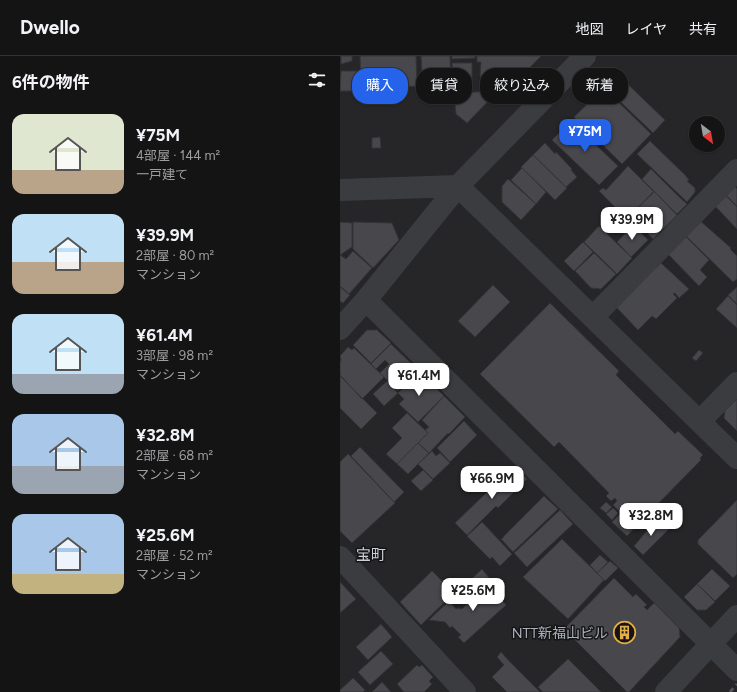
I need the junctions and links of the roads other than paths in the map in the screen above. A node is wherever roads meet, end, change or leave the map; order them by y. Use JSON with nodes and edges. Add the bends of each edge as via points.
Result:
{"nodes":[{"id":1,"x":585,"y":56,"type":"edge"},
{"id":2,"x":737,"y":170,"type":"edge"},
{"id":3,"x":458,"y":186,"type":"junction"},
{"id":4,"x":340,"y":190,"type":"edge"},
{"id":5,"x":366,"y":300,"type":"junction"},
{"id":6,"x":593,"y":317,"type":"junction"},
{"id":7,"x":340,"y":329,"type":"edge"},
{"id":8,"x":737,"y":383,"type":"edge"},
{"id":9,"x":700,"y":421,"type":"junction"},
{"id":10,"x":737,"y":458,"type":"edge"},
{"id":11,"x":340,"y":557,"type":"edge"},
{"id":12,"x":737,"y":616,"type":"edge"},
{"id":13,"x":711,"y":643,"type":"junction"},
{"id":14,"x":737,"y":670,"type":"edge"},
{"id":15,"x":466,"y":692,"type":"edge"},
{"id":16,"x":666,"y":692,"type":"edge"}],
"edges":[{"from":1,"to":3,"type":"street"},
{"from":2,"to":6,"type":"street"},
{"from":3,"to":4,"type":"street"},
{"from":3,"to":5,"type":"street"},
{"from":3,"to":6,"type":"street"},
{"from":5,"to":7,"type":"street"},
{"from":5,"to":13,"type":"street"},
{"from":6,"to":9,"type":"street"},
{"from":8,"to":9,"type":"street"},
{"from":9,"to":10,"type":"street"},
{"from":11,"to":15,"type":"street"},
{"from":12,"to":13,"type":"street"},
{"from":13,"to":14,"type":"street"},
{"from":13,"to":16,"type":"street"}]}
